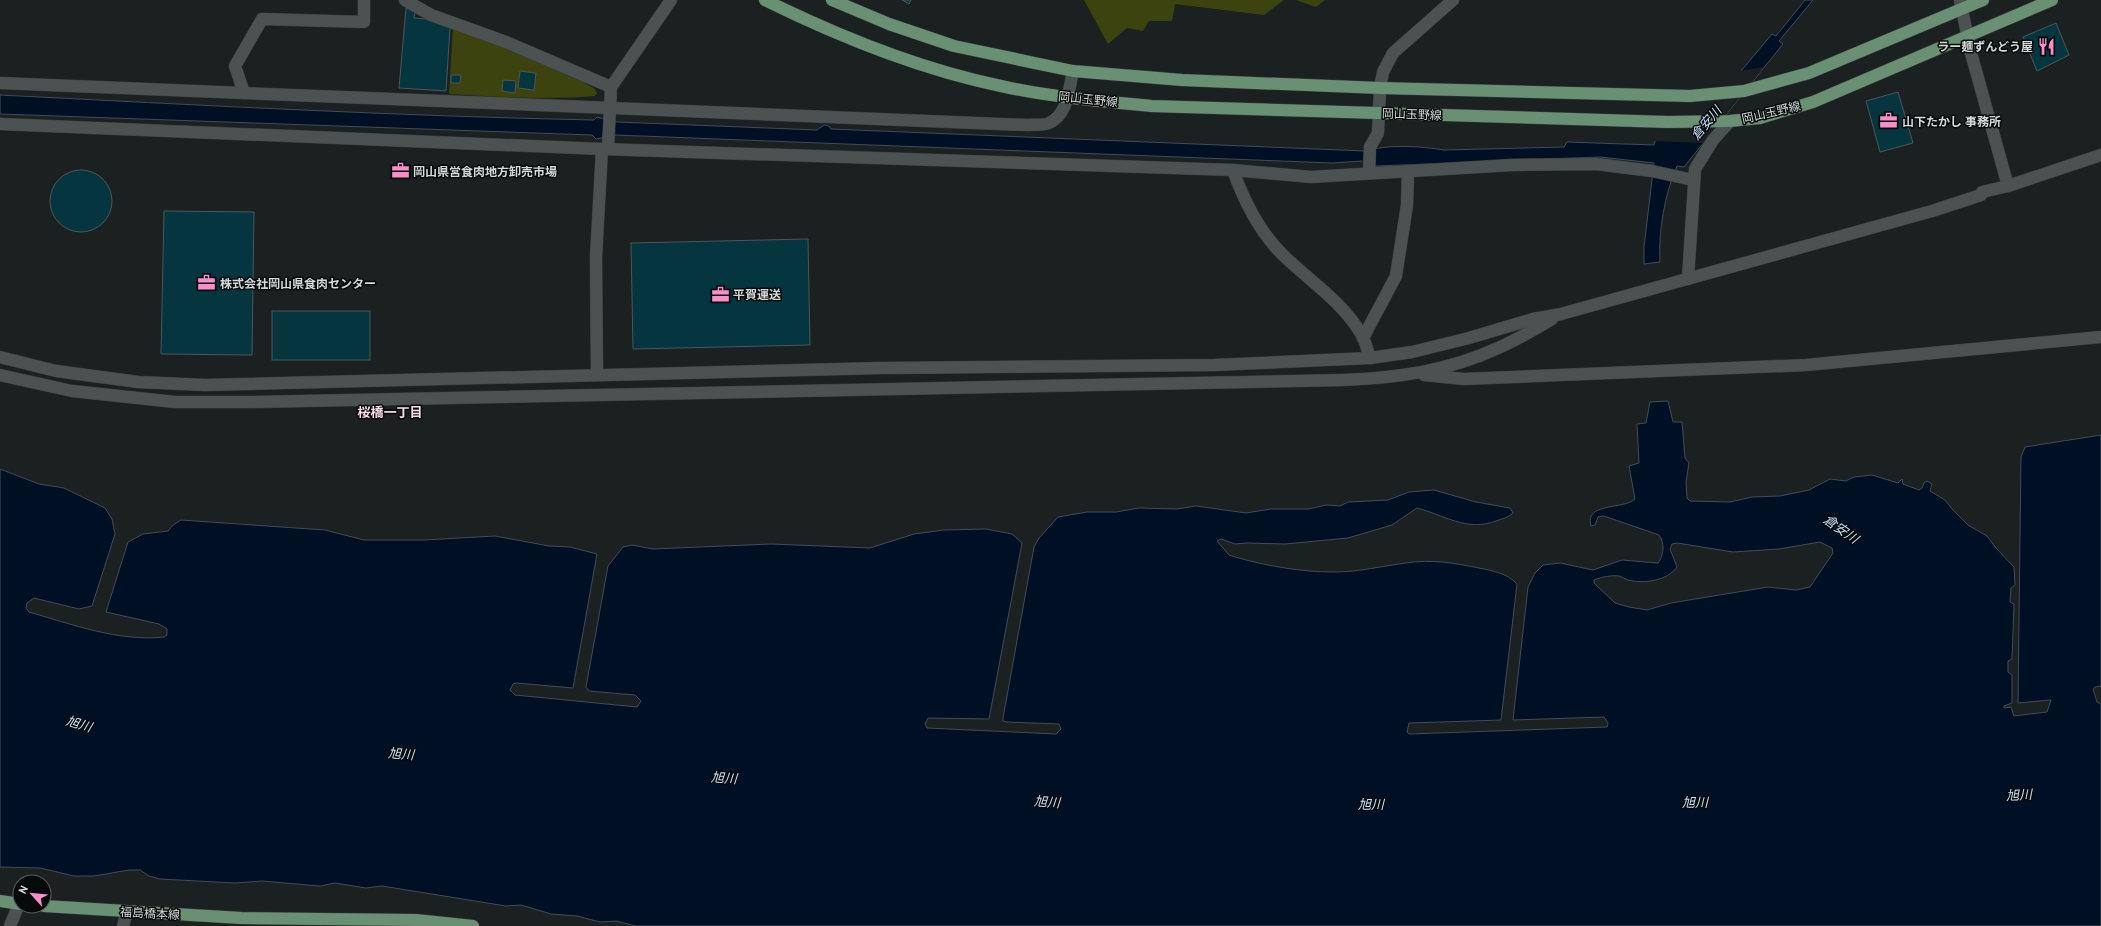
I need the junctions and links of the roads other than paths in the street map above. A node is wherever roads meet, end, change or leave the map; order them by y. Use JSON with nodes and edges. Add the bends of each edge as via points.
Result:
{"nodes":[{"id":1,"x":364,"y":0,"type":"edge"},
{"id":2,"x":405,"y":0,"type":"edge"},
{"id":3,"x":670,"y":0,"type":"edge"},
{"id":4,"x":766,"y":0,"type":"edge"},
{"id":5,"x":832,"y":0,"type":"edge"},
{"id":6,"x":1453,"y":0,"type":"edge"},
{"id":7,"x":1983,"y":0,"type":"edge"},
{"id":8,"x":2052,"y":0,"type":"edge"},
{"id":9,"x":1961,"y":4,"type":"edge"},
{"id":10,"x":1967,"y":36,"type":"junction"},
{"id":11,"x":1073,"y":71,"type":"junction"},
{"id":12,"x":0,"y":83,"type":"edge"},
{"id":13,"x":610,"y":88,"type":"junction"},
{"id":14,"x":1380,"y":88,"type":"junction"},
{"id":15,"x":244,"y":93,"type":"junction"},
{"id":16,"x":1068,"y":98,"type":"junction"},
{"id":17,"x":609,"y":113,"type":"junction"},
{"id":18,"x":1380,"y":113,"type":"junction"},
{"id":19,"x":1725,"y":122,"type":"junction"},
{"id":20,"x":0,"y":124,"type":"edge"},
{"id":21,"x":606,"y":146,"type":"junction"},
{"id":22,"x":2101,"y":155,"type":"edge"},
{"id":23,"x":1369,"y":169,"type":"junction"},
{"id":24,"x":1233,"y":170,"type":"junction"},
{"id":25,"x":1408,"y":171,"type":"junction"},
{"id":26,"x":1693,"y":180,"type":"junction"},
{"id":27,"x":2008,"y":186,"type":"junction"},
{"id":28,"x":1688,"y":279,"type":"junction"},
{"id":29,"x":1561,"y":314,"type":"junction"},
{"id":30,"x":2101,"y":337,"type":"edge"},
{"id":31,"x":1363,"y":338,"type":"junction"},
{"id":32,"x":0,"y":357,"type":"edge"},
{"id":33,"x":1370,"y":358,"type":"junction"},
{"id":34,"x":1413,"y":374,"type":"junction"},
{"id":35,"x":0,"y":375,"type":"edge"},
{"id":36,"x":597,"y":375,"type":"junction"},
{"id":37,"x":0,"y":901,"type":"edge"},
{"id":38,"x":12,"y":903,"type":"edge"},
{"id":39,"x":52,"y":907,"type":"edge"},
{"id":40,"x":127,"y":912,"type":"junction"},
{"id":41,"x":15,"y":914,"type":"edge"},
{"id":42,"x":10,"y":926,"type":"edge"},
{"id":43,"x":123,"y":926,"type":"edge"},
{"id":44,"x":473,"y":926,"type":"edge"}],
"edges":[{"from":1,"to":15,"type":"street","via":[[364,22],[262,19],[235,66]]},
{"from":2,"to":13,"type":"street","via":[[431,14],[506,42]]},
{"from":3,"to":13,"type":"street"},
{"from":4,"to":16,"type":"main road","name":"岡山玉野線","via":[[813,23],[946,72],[1000,86]]},
{"from":5,"to":11,"type":"main road","name":"岡山玉野線","via":[[889,24],[954,46]]},
{"from":6,"to":14,"type":"street","via":[[1393,53],[1383,72]]},
{"from":7,"to":9,"type":"main road","name":"岡山玉野線"},
{"from":8,"to":10,"type":"main road","name":"岡山玉野線"},
{"from":9,"to":10,"type":"street"},
{"from":9,"to":14,"type":"main road","name":"岡山玉野線","via":[[1809,73],[1744,91],[1690,96]]},
{"from":10,"to":19,"type":"main road","name":"岡山玉野線","via":[[1812,102],[1760,118]]},
{"from":10,"to":27,"type":"street"},
{"from":11,"to":14,"type":"main road","name":"岡山玉野線","via":[[1182,80]]},
{"from":11,"to":16,"type":"street"},
{"from":12,"to":15,"type":"street"},
{"from":13,"to":17,"type":"street"},
{"from":14,"to":18,"type":"street"},
{"from":15,"to":17,"type":"street"},
{"from":16,"to":17,"type":"street","via":[[1059,115],[1048,123],[1027,125]]},
{"from":16,"to":18,"type":"main road","name":"岡山玉野線","via":[[1151,106]]},
{"from":17,"to":21,"type":"street"},
{"from":18,"to":19,"type":"main road","name":"岡山玉野線"},
{"from":18,"to":23,"type":"street","via":[[1378,133],[1370,147]]},
{"from":19,"to":26,"type":"street","via":[[1698,163]]},
{"from":20,"to":21,"type":"street"},
{"from":21,"to":24,"type":"street"},
{"from":21,"to":36,"type":"street","via":[[596,257]]},
{"from":22,"to":27,"type":"street"},
{"from":23,"to":24,"type":"street","via":[[1311,177]]},
{"from":23,"to":25,"type":"street"},
{"from":24,"to":31,"type":"street","via":[[1244,198],[1266,234],[1284,256],[1318,284],[1347,313]]},
{"from":25,"to":26,"type":"street","via":[[1512,165],[1596,164],[1652,171]]},
{"from":25,"to":31,"type":"street","via":[[1407,205],[1396,276]]},
{"from":26,"to":28,"type":"street"},
{"from":27,"to":28,"type":"street"},
{"from":28,"to":29,"type":"street"},
{"from":29,"to":33,"type":"street","via":[[1533,319],[1412,352]]},
{"from":29,"to":34,"type":"street","via":[[1498,348],[1455,364]]},
{"from":30,"to":34,"type":"street","via":[[1806,366],[1464,379]]},
{"from":31,"to":33,"type":"street"},
{"from":32,"to":36,"type":"street","via":[[56,371],[138,382],[205,385]]},
{"from":33,"to":36,"type":"street","via":[[1214,365],[881,368]]},
{"from":34,"to":35,"type":"street","via":[[1343,380],[248,402],[175,402],[72,391]]},
{"from":37,"to":38,"type":"main road"},
{"from":39,"to":40,"type":"main road","name":"福島橋本線"},
{"from":40,"to":43,"type":"street"},
{"from":40,"to":44,"type":"main road","name":"福島橋本線","via":[[241,918],[416,920]]},
{"from":41,"to":42,"type":"street"}]}
